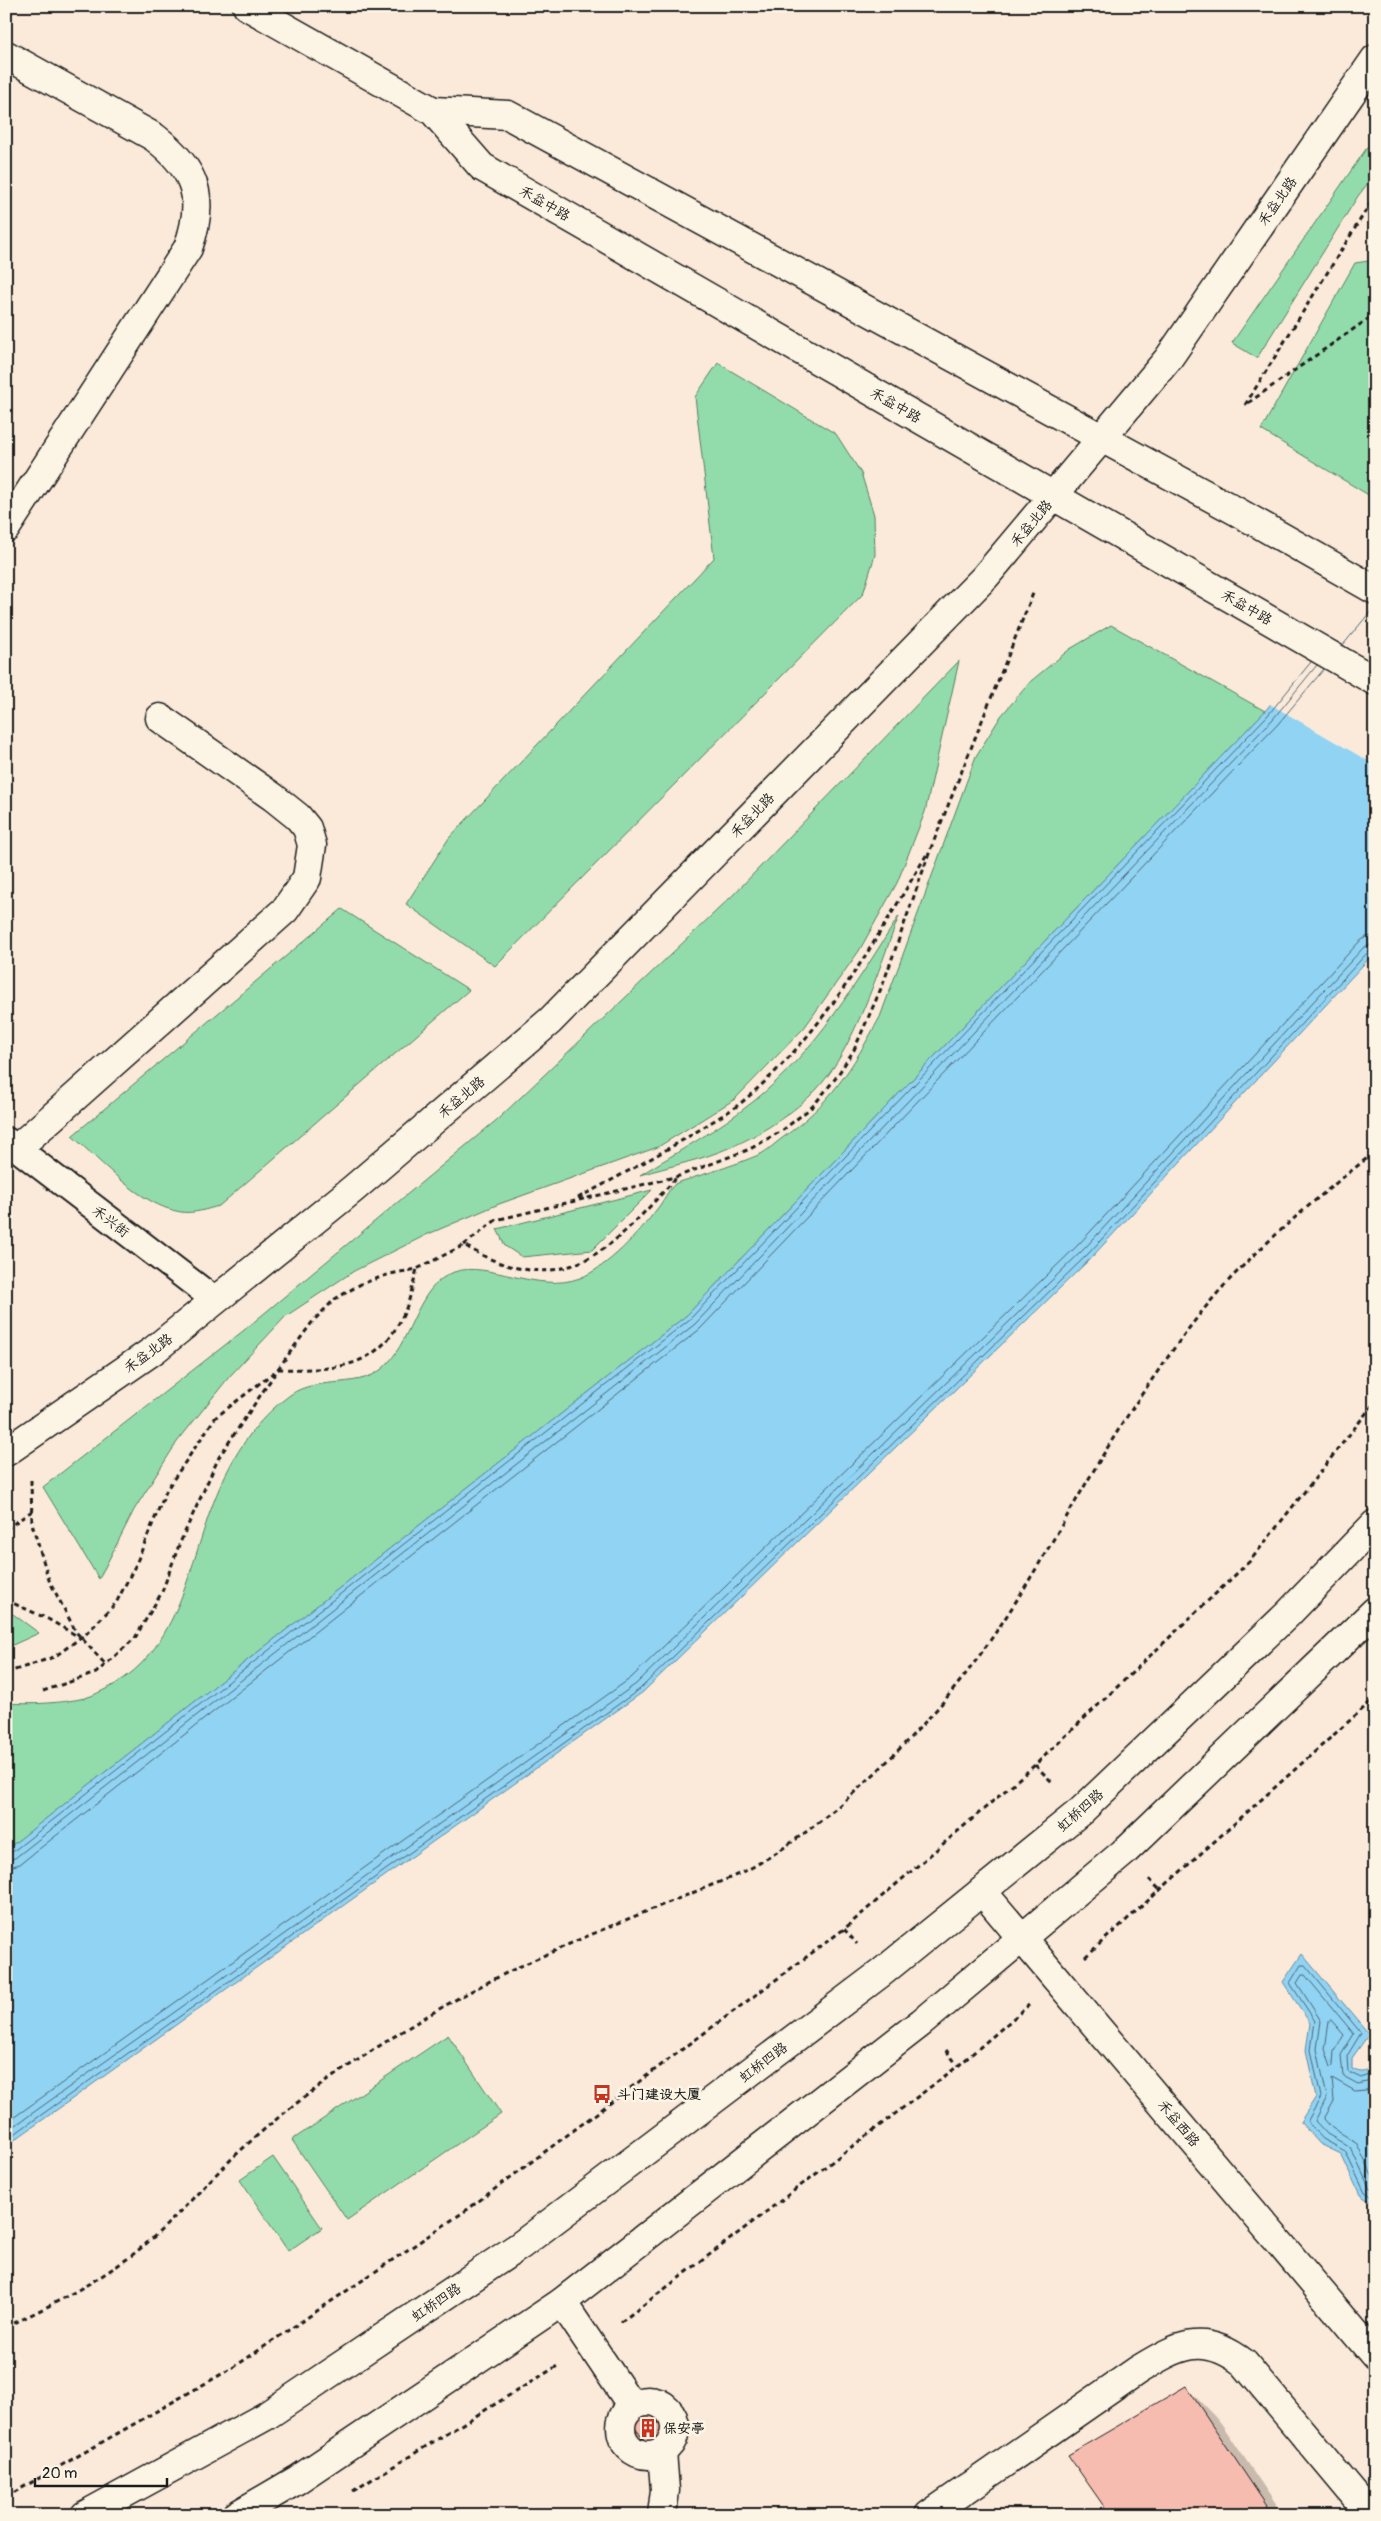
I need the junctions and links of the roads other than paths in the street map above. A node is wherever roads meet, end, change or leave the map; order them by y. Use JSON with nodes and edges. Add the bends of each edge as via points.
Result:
{"nodes":[{"id":1,"x":246,"y":6,"type":"edge"},
{"id":2,"x":6,"y":55,"type":"edge"},
{"id":3,"x":1375,"y":59,"type":"edge"},
{"id":4,"x":433,"y":111,"type":"junction"},
{"id":5,"x":1102,"y":439,"type":"junction"},
{"id":6,"x":1054,"y":496,"type":"junction"},
{"id":7,"x":6,"y":528,"type":"edge"},
{"id":8,"x":1375,"y":590,"type":"edge"},
{"id":9,"x":1375,"y":681,"type":"edge"},
{"id":10,"x":160,"y":718,"type":"dead end"},
{"id":11,"x":14,"y":1142,"type":"edge"},
{"id":12,"x":215,"y":1300,"type":"junction"},
{"id":13,"x":6,"y":1452,"type":"edge"},
{"id":14,"x":1375,"y":1524,"type":"edge"},
{"id":15,"x":1375,"y":1611,"type":"edge"},
{"id":16,"x":982,"y":1891,"type":"junction"},
{"id":17,"x":1022,"y":1938,"type":"junction"},
{"id":18,"x":562,"y":2302,"type":"junction"},
{"id":19,"x":1375,"y":2356,"type":"edge"},
{"id":20,"x":632,"y":2406,"type":"junction"},
{"id":21,"x":662,"y":2452,"type":"junction"},
{"id":22,"x":85,"y":2515,"type":"edge"},
{"id":23,"x":237,"y":2515,"type":"edge"},
{"id":24,"x":662,"y":2515,"type":"edge"},
{"id":25,"x":929,"y":2515,"type":"edge"},
{"id":26,"x":1371,"y":2515,"type":"edge"}],
"edges":[{"from":1,"to":4,"type":"street","name":"禾益中路"},
{"from":2,"to":7,"type":"street","via":[[166,146],[188,171],[198,202],[188,248]]},
{"from":3,"to":5,"type":"street","name":"禾益北路","via":[[1168,359]]},
{"from":4,"to":5,"type":"street","name":"禾益中路","via":[[508,115]]},
{"from":4,"to":6,"type":"street","name":"禾益中路","via":[[482,167]]},
{"from":5,"to":6,"type":"street","name":"禾益北路"},
{"from":5,"to":8,"type":"street","name":"禾益中路"},
{"from":6,"to":9,"type":"street","name":"禾益中路"},
{"from":6,"to":12,"type":"street","name":"禾益北路","via":[[985,577],[550,1020],[353,1189]]},
{"from":10,"to":11,"type":"street","via":[[298,817],[307,828],[312,845],[307,878],[285,910]]},
{"from":11,"to":12,"type":"lane","name":"禾兴街"},
{"from":12,"to":13,"type":"street","name":"禾益北路","via":[[154,1350]]},
{"from":14,"to":16,"type":"street","name":"虹桥四路","via":[[1288,1614],[1081,1811]]},
{"from":15,"to":17,"type":"street","via":[[1123,1853]]},
{"from":16,"to":17,"type":"street","name":"禾益西路"},
{"from":16,"to":22,"type":"street","name":"虹桥四路","via":[[881,1973],[521,2245],[266,2416]]},
{"from":17,"to":18,"type":"street","via":[[922,2022]]},
{"from":17,"to":19,"type":"street","name":"禾益西路"},
{"from":18,"to":20,"type":"street"},
{"from":18,"to":23,"type":"street","via":[[297,2480]]},
{"from":20,"to":21,"type":"street","via":[[621,2421],[620,2430],[627,2447],[644,2456]]},
{"from":20,"to":21,"type":"street","via":[[649,2400],[671,2413],[676,2430]]},
{"from":21,"to":24,"type":"street","via":[[665,2490]]},
{"from":25,"to":26,"type":"street","via":[[1138,2370],[1170,2351],[1208,2344],[1227,2350],[1244,2363]]}]}
